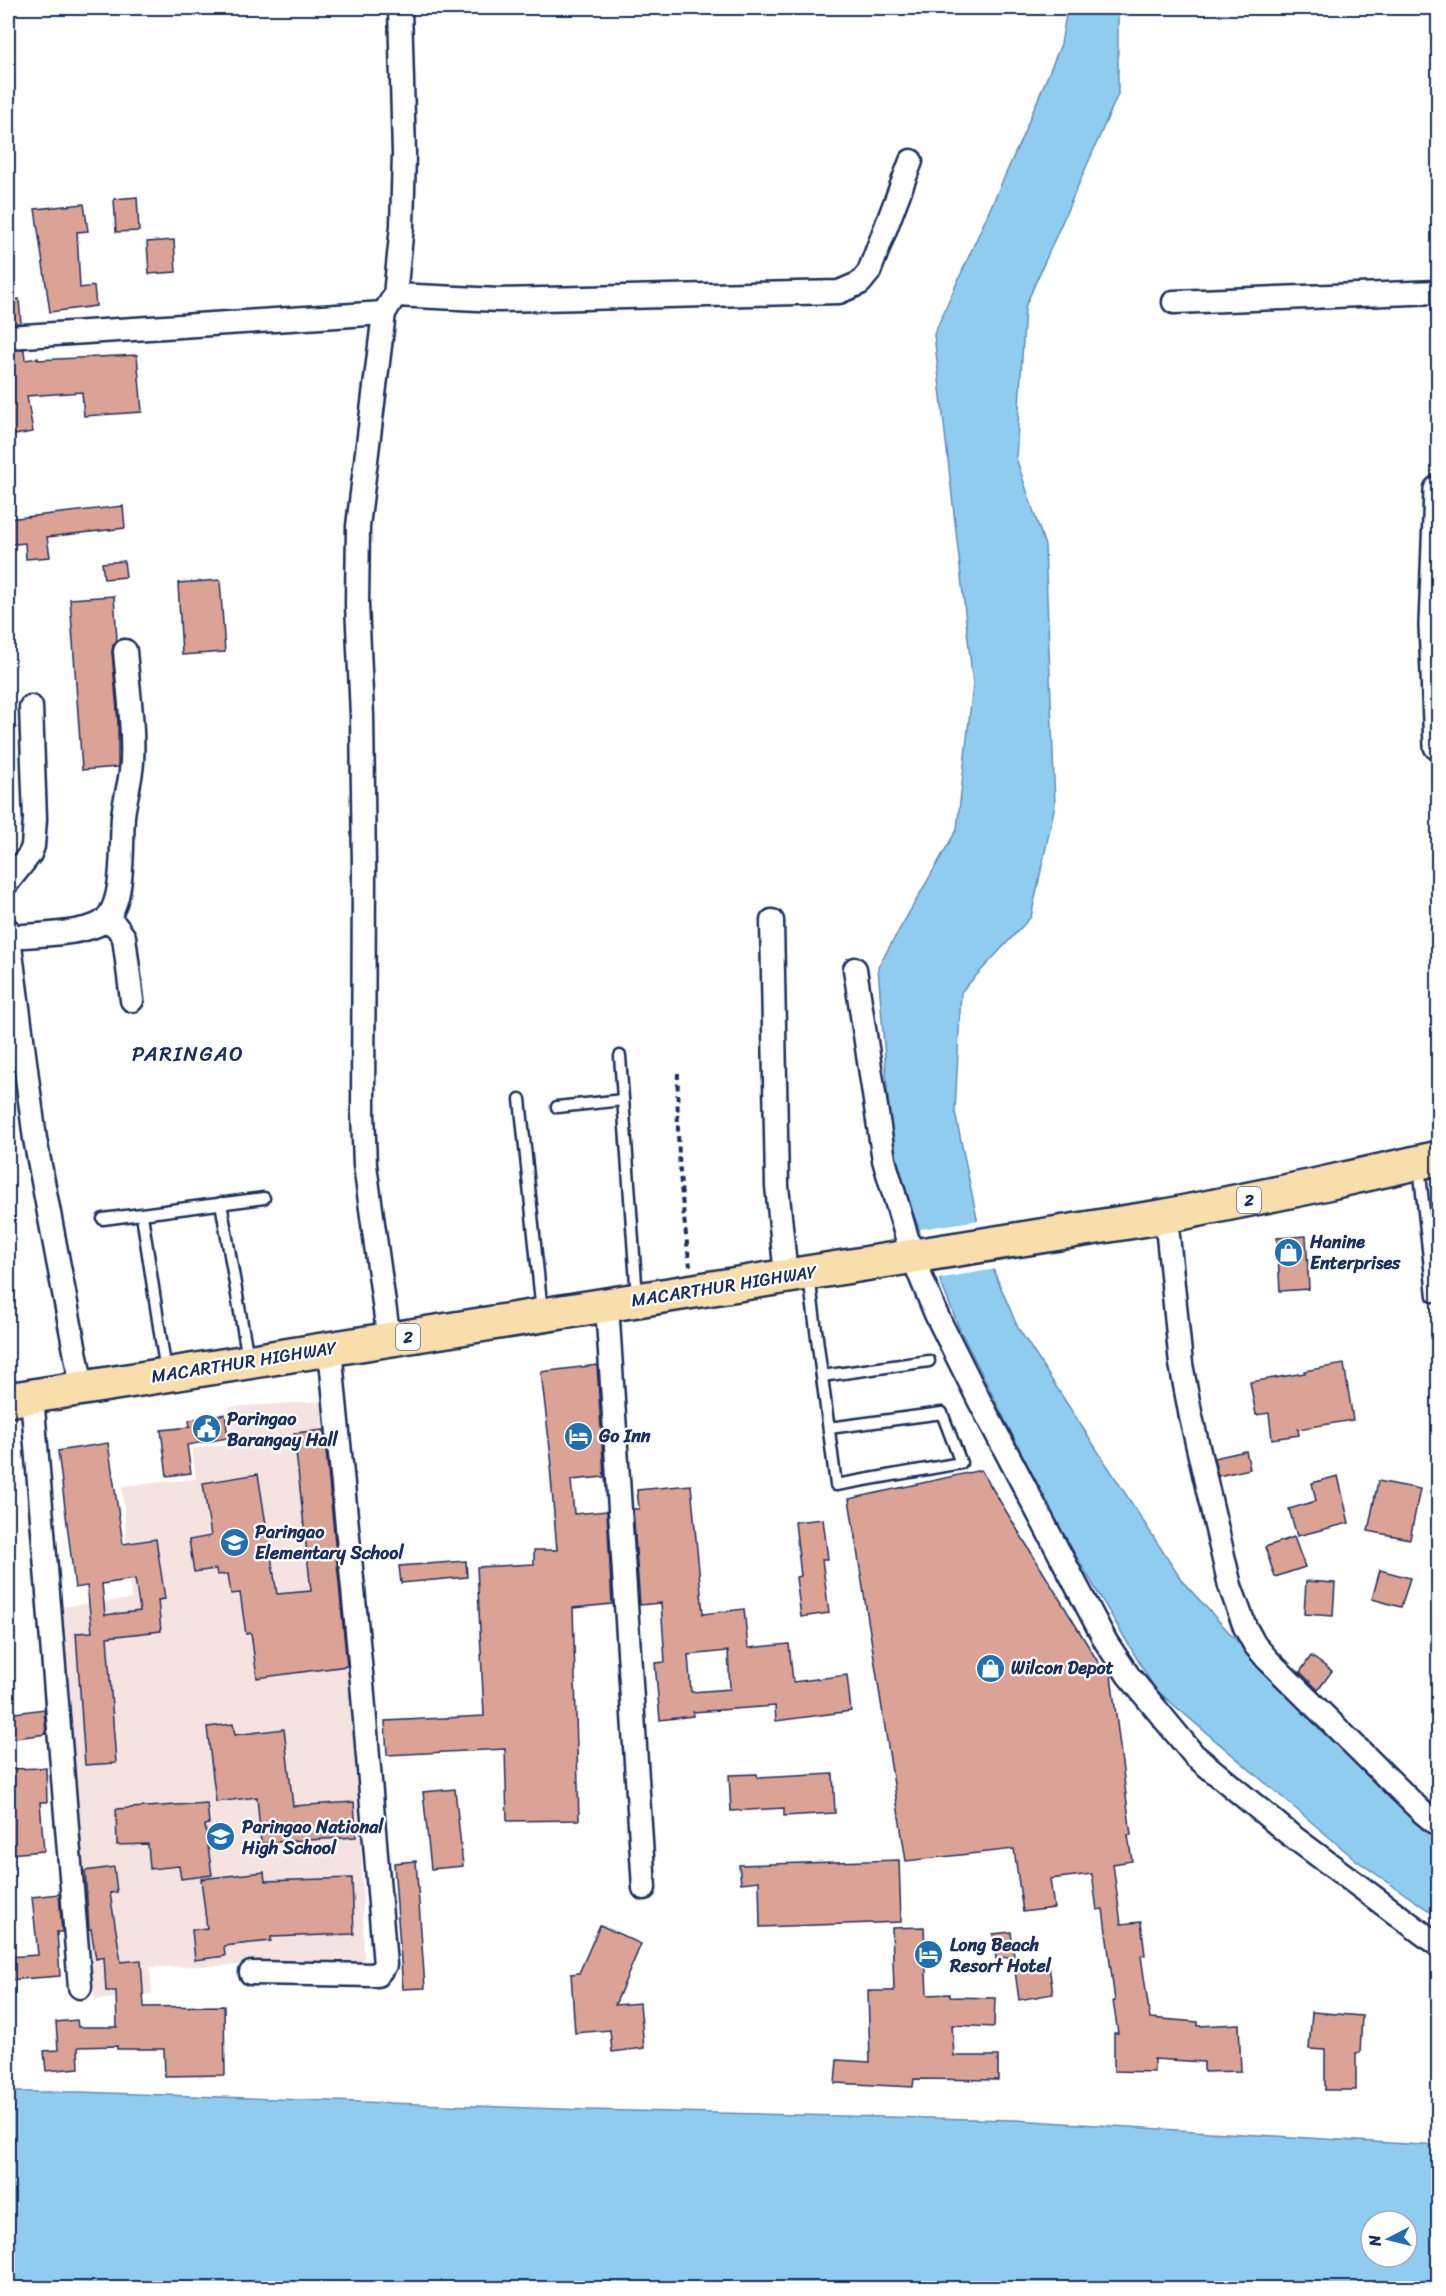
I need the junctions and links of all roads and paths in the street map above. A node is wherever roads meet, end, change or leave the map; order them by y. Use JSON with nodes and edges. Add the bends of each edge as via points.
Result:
{"nodes":[{"id":1,"x":400,"y":8,"type":"edge"},
{"id":2,"x":911,"y":161,"type":"dead end"},
{"id":3,"x":1438,"y":292,"type":"edge"},
{"id":4,"x":1174,"y":302,"type":"dead end"},
{"id":5,"x":390,"y":304,"type":"junction"},
{"id":6,"x":8,"y":337,"type":"edge"},
{"id":7,"x":1438,"y":490,"type":"edge"},
{"id":8,"x":125,"y":651,"type":"dead end"},
{"id":9,"x":31,"y":707,"type":"dead end"},
{"id":10,"x":1438,"y":746,"type":"edge"},
{"id":11,"x":8,"y":882,"type":"edge"},
{"id":12,"x":106,"y":920,"type":"junction"},
{"id":13,"x":772,"y":921,"type":"dead end"},
{"id":14,"x":8,"y":930,"type":"edge"},
{"id":15,"x":8,"y":937,"type":"edge"},
{"id":16,"x":855,"y":969,"type":"dead end"},
{"id":17,"x":132,"y":1000,"type":"dead end"},
{"id":18,"x":620,"y":1056,"type":"dead end"},
{"id":19,"x":678,"y":1073,"type":"dead end"},
{"id":20,"x":520,"y":1099,"type":"dead end"},
{"id":21,"x":623,"y":1100,"type":"junction"},
{"id":22,"x":557,"y":1107,"type":"dead end"},
{"id":23,"x":1429,"y":1160,"type":"edge"},
{"id":24,"x":264,"y":1198,"type":"dead end"},
{"id":25,"x":221,"y":1203,"type":"junction"},
{"id":26,"x":142,"y":1215,"type":"junction"},
{"id":27,"x":1166,"y":1216,"type":"junction"},
{"id":28,"x":103,"y":1219,"type":"dead end"},
{"id":29,"x":919,"y":1257,"type":"junction"},
{"id":30,"x":797,"y":1274,"type":"junction"},
{"id":31,"x":693,"y":1291,"type":"junction"},
{"id":32,"x":1434,"y":1296,"type":"dead end"},
{"id":33,"x":622,"y":1302,"type":"junction"},
{"id":34,"x":542,"y":1315,"type":"junction"},
{"id":35,"x":389,"y":1340,"type":"junction"},
{"id":36,"x":330,"y":1349,"type":"junction"},
{"id":37,"x":253,"y":1361,"type":"junction"},
{"id":38,"x":929,"y":1361,"type":"dead end"},
{"id":39,"x":171,"y":1374,"type":"junction"},
{"id":40,"x":822,"y":1376,"type":"junction"},
{"id":41,"x":82,"y":1388,"type":"junction"},
{"id":42,"x":20,"y":1398,"type":"edge"},
{"id":43,"x":829,"y":1428,"type":"junction"},
{"id":44,"x":1438,"y":1825,"type":"edge"},
{"id":45,"x":644,"y":1888,"type":"dead end"},
{"id":46,"x":1438,"y":1945,"type":"edge"},
{"id":47,"x":251,"y":1973,"type":"dead end"},
{"id":48,"x":80,"y":1987,"type":"dead end"}],
"edges":[{"from":1,"to":5,"type":"street","via":[[402,226]]},
{"from":2,"to":5,"type":"street","via":[[868,272],[860,283],[839,292]]},
{"from":3,"to":4,"type":"street"},
{"from":5,"to":6,"type":"street"},
{"from":5,"to":35,"type":"street","via":[[358,526],[357,604],[364,868],[363,1123],[365,1165]]},
{"from":7,"to":10,"type":"street","via":[[1433,625]]},
{"from":8,"to":12,"type":"street","via":[[132,760],[123,816],[119,883],[114,908]]},
{"from":9,"to":11,"type":"street","via":[[33,846]]},
{"from":12,"to":15,"type":"street","via":[[71,932]]},
{"from":12,"to":17,"type":"street","via":[[124,937]]},
{"from":13,"to":30,"type":"street","via":[[777,1186]]},
{"from":14,"to":15,"type":"street"},
{"from":15,"to":41,"type":"street","via":[[35,1139]]},
{"from":16,"to":29,"type":"street","via":[[884,1160]]},
{"from":18,"to":21,"type":"lane"},
{"from":19,"to":31,"type":"path","via":[[680,1192]]},
{"from":20,"to":34,"type":"lane"},
{"from":21,"to":22,"type":"lane"},
{"from":21,"to":33,"type":"lane"},
{"from":23,"to":27,"type":"highway","name":"MACARTHUR HIGHWAY","number":"2"},
{"from":23,"to":32,"type":"lane"},
{"from":24,"to":25,"type":"lane"},
{"from":25,"to":26,"type":"lane"},
{"from":25,"to":37,"type":"lane","via":[[246,1347]]},
{"from":26,"to":28,"type":"lane"},
{"from":26,"to":39,"type":"lane","via":[[164,1359]]},
{"from":27,"to":29,"type":"highway","name":"MACARTHUR HIGHWAY","number":"2"},
{"from":27,"to":44,"type":"street","via":[[1181,1364],[1191,1417],[1230,1586],[1245,1627],[1255,1645],[1295,1688]]},
{"from":29,"to":30,"type":"highway","name":"MACARTHUR HIGHWAY","number":"2"},
{"from":29,"to":46,"type":"street","via":[[936,1314],[1106,1642],[1128,1675],[1194,1755],[1238,1794]]},
{"from":30,"to":31,"type":"highway","name":"MACARTHUR HIGHWAY","number":"2"},
{"from":30,"to":40,"type":"lane"},
{"from":31,"to":33,"type":"highway","name":"MACARTHUR HIGHWAY","number":"2"},
{"from":33,"to":34,"type":"highway","name":"MACARTHUR HIGHWAY","number":"2"},
{"from":33,"to":45,"type":"street"},
{"from":34,"to":35,"type":"highway","name":"MACARTHUR HIGHWAY","number":"2"},
{"from":35,"to":36,"type":"highway","name":"MACARTHUR HIGHWAY","number":"2"},
{"from":36,"to":37,"type":"highway","name":"MACARTHUR HIGHWAY","number":"2"},
{"from":36,"to":47,"type":"street","via":[[385,1965],[377,1975]]},
{"from":37,"to":39,"type":"highway","name":"MACARTHUR HIGHWAY","number":"2"},
{"from":38,"to":40,"type":"lane"},
{"from":39,"to":41,"type":"highway","name":"MACARTHUR HIGHWAY","number":"2"},
{"from":40,"to":43,"type":"lane"},
{"from":41,"to":42,"type":"highway","name":"MACARTHUR HIGHWAY","number":"2"},
{"from":42,"to":48,"type":"street"},
{"from":43,"to":43,"type":"lane","via":[[836,1485],[961,1463],[942,1413]]}]}
